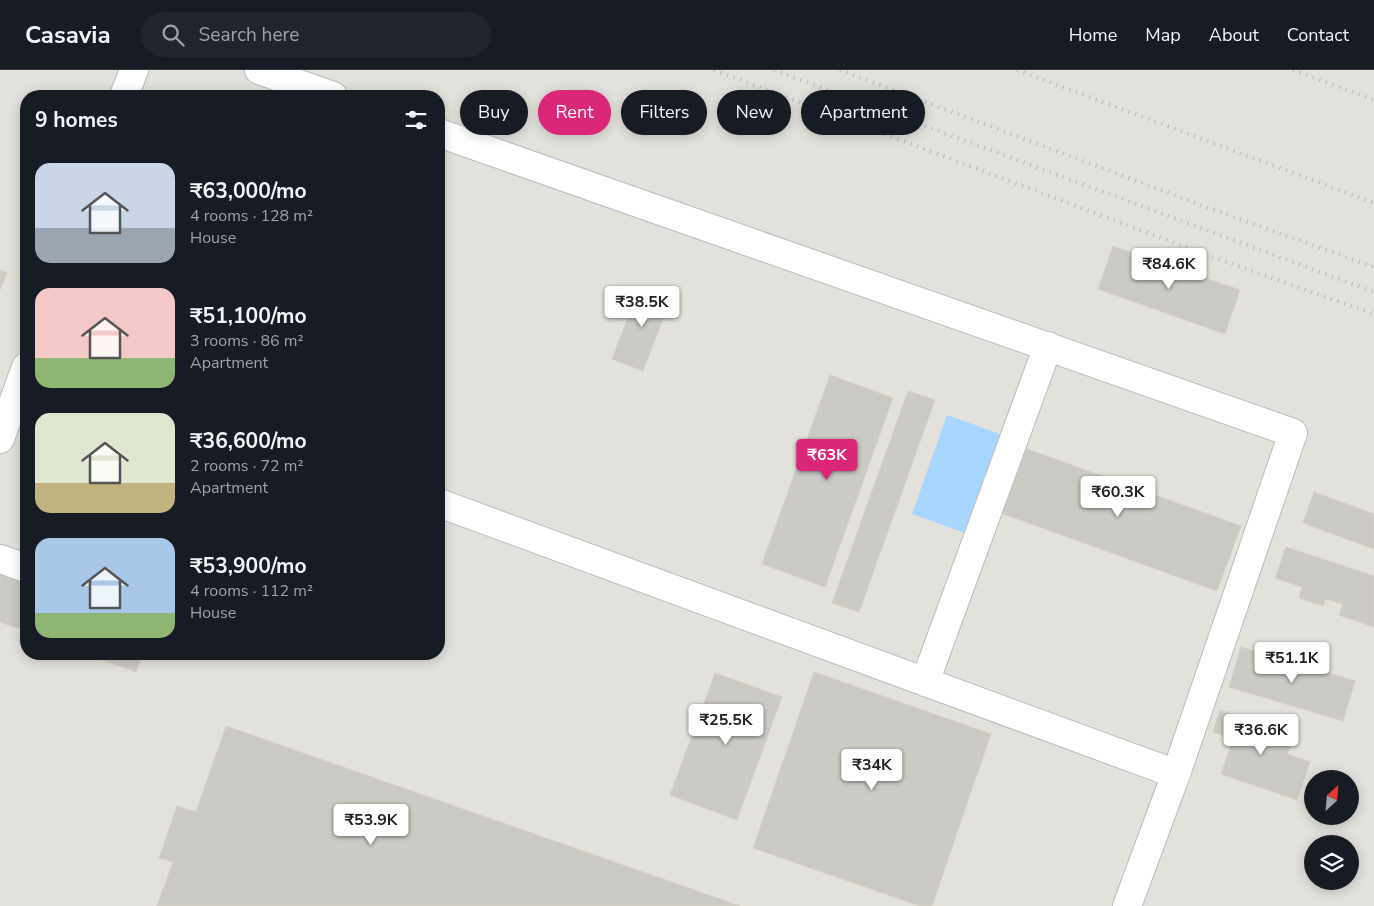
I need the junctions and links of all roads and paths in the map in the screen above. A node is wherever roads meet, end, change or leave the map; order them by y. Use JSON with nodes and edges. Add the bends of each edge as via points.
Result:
{"nodes":[{"id":1,"x":134,"y":70,"type":"edge"},
{"id":2,"x":259,"y":70,"type":"edge"},
{"id":3,"x":126,"y":90,"type":"edge"},
{"id":4,"x":316,"y":90,"type":"edge"},
{"id":5,"x":445,"y":135,"type":"edge"},
{"id":6,"x":1048,"y":346,"type":"junction"},
{"id":7,"x":20,"y":384,"type":"edge"},
{"id":8,"x":0,"y":439,"type":"edge"},
{"id":9,"x":445,"y":505,"type":"edge"},
{"id":10,"x":0,"y":559,"type":"edge"},
{"id":11,"x":20,"y":566,"type":"edge"},
{"id":12,"x":924,"y":682,"type":"junction"},
{"id":13,"x":1176,"y":774,"type":"junction"},
{"id":14,"x":1127,"y":906,"type":"edge"}],
"edges":[{"from":1,"to":3,"type":"lane"},
{"from":2,"to":4,"type":"lane"},
{"from":5,"to":6,"type":"lane"},
{"from":6,"to":12,"type":"lane"},
{"from":6,"to":13,"type":"lane","via":[[1294,433]]},
{"from":7,"to":8,"type":"lane"},
{"from":9,"to":12,"type":"lane"},
{"from":10,"to":11,"type":"lane"},
{"from":12,"to":13,"type":"lane"},
{"from":13,"to":14,"type":"lane"}]}
